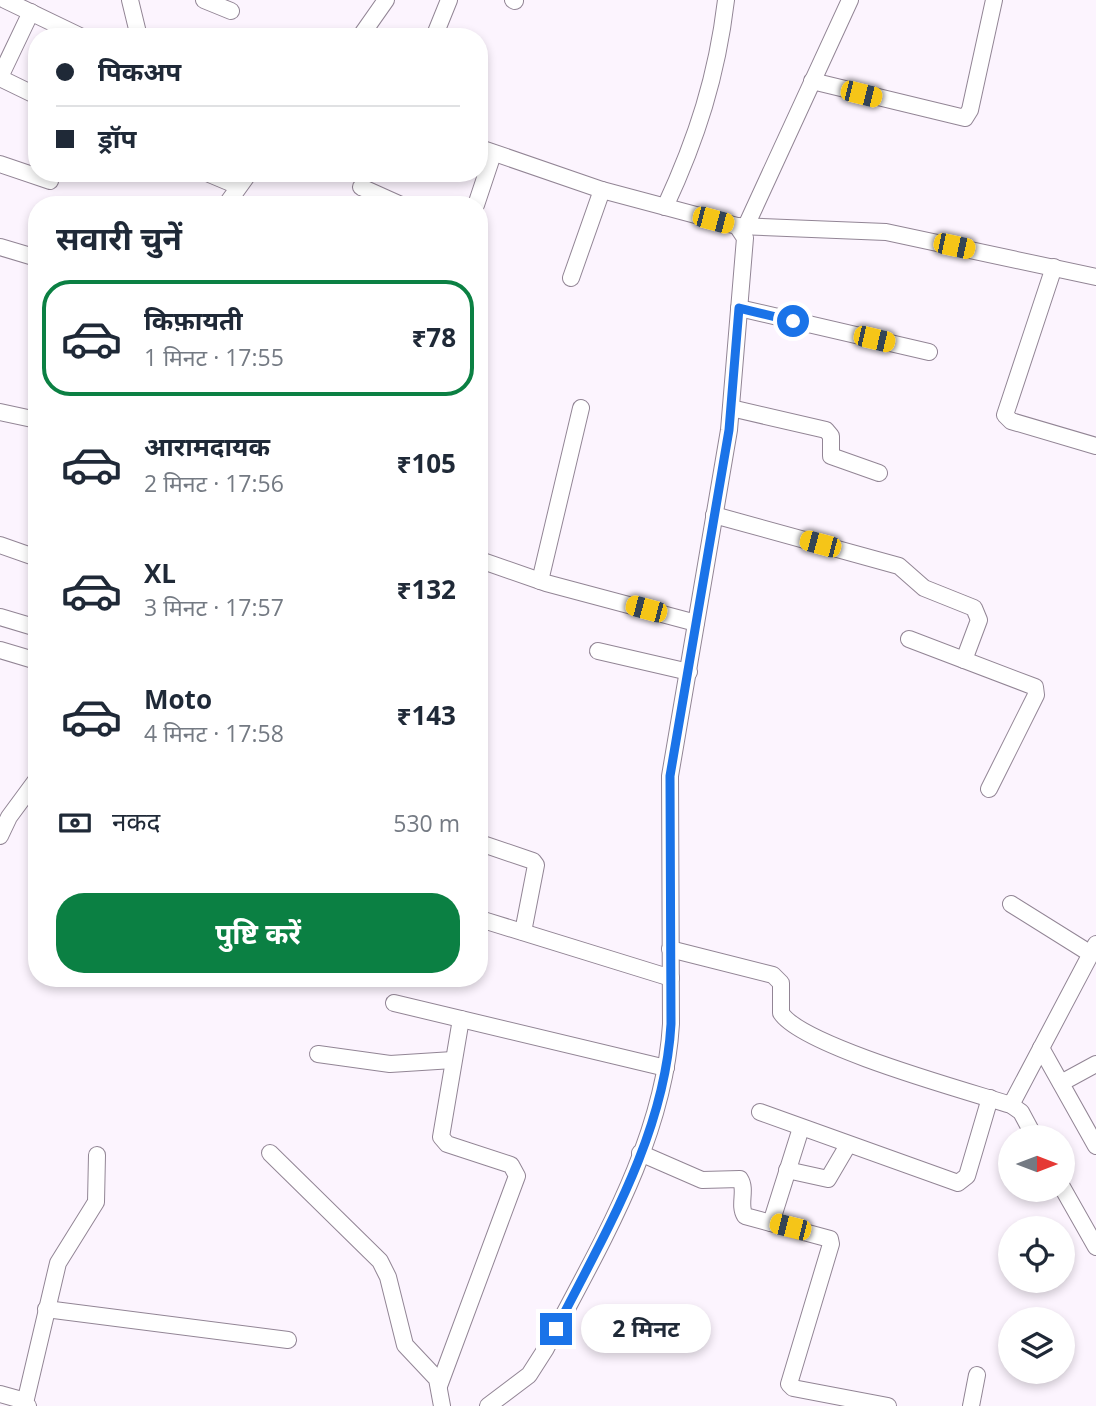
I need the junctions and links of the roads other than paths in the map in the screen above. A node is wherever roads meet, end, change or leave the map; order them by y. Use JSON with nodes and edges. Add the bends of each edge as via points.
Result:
{"nodes":[{"id":1,"x":5,"y":0,"type":"edge"},
{"id":2,"x":130,"y":0,"type":"edge"},
{"id":3,"x":204,"y":0,"type":"edge"},
{"id":4,"x":386,"y":0,"type":"edge"},
{"id":5,"x":449,"y":0,"type":"edge"},
{"id":6,"x":726,"y":0,"type":"edge"},
{"id":7,"x":850,"y":0,"type":"edge"},
{"id":8,"x":994,"y":0,"type":"edge"},
{"id":9,"x":231,"y":10,"type":"dead end"},
{"id":10,"x":31,"y":12,"type":"junction"},
{"id":11,"x":64,"y":28,"type":"edge"},
{"id":12,"x":137,"y":28,"type":"edge"},
{"id":13,"x":366,"y":28,"type":"edge"},
{"id":14,"x":438,"y":28,"type":"edge"},
{"id":15,"x":0,"y":78,"type":"edge"},
{"id":16,"x":812,"y":81,"type":"junction"},
{"id":17,"x":28,"y":92,"type":"edge"},
{"id":18,"x":488,"y":152,"type":"edge"},
{"id":19,"x":0,"y":164,"type":"edge"},
{"id":20,"x":28,"y":173,"type":"edge"},
{"id":21,"x":228,"y":182,"type":"edge"},
{"id":22,"x":241,"y":182,"type":"edge"},
{"id":23,"x":238,"y":186,"type":"junction"},
{"id":24,"x":361,"y":187,"type":"dead end"},
{"id":25,"x":602,"y":190,"type":"junction"},
{"id":26,"x":232,"y":196,"type":"edge"},
{"id":27,"x":381,"y":196,"type":"edge"},
{"id":28,"x":664,"y":207,"type":"junction"},
{"id":29,"x":742,"y":226,"type":"junction"},
{"id":30,"x":0,"y":247,"type":"edge"},
{"id":31,"x":28,"y":255,"type":"edge"},
{"id":32,"x":1054,"y":267,"type":"junction"},
{"id":33,"x":571,"y":278,"type":"dead end"},
{"id":34,"x":1096,"y":278,"type":"edge"},
{"id":35,"x":739,"y":308,"type":"junction"},
{"id":36,"x":929,"y":352,"type":"dead end"},
{"id":37,"x":581,"y":408,"type":"dead end"},
{"id":38,"x":731,"y":408,"type":"junction"},
{"id":39,"x":0,"y":412,"type":"edge"},
{"id":40,"x":28,"y":418,"type":"edge"},
{"id":41,"x":1096,"y":446,"type":"edge"},
{"id":42,"x":879,"y":473,"type":"dead end"},
{"id":43,"x":714,"y":514,"type":"junction"},
{"id":44,"x":0,"y":545,"type":"edge"},
{"id":45,"x":28,"y":555,"type":"edge"},
{"id":46,"x":488,"y":563,"type":"edge"},
{"id":47,"x":540,"y":581,"type":"junction"},
{"id":48,"x":0,"y":617,"type":"edge"},
{"id":49,"x":696,"y":623,"type":"junction"},
{"id":50,"x":28,"y":625,"type":"edge"},
{"id":51,"x":909,"y":639,"type":"dead end"},
{"id":52,"x":0,"y":650,"type":"edge"},
{"id":53,"x":598,"y":652,"type":"dead end"},
{"id":54,"x":28,"y":658,"type":"edge"},
{"id":55,"x":964,"y":660,"type":"junction"},
{"id":56,"x":689,"y":672,"type":"junction"},
{"id":57,"x":989,"y":789,"type":"dead end"},
{"id":58,"x":28,"y":792,"type":"edge"},
{"id":59,"x":0,"y":836,"type":"edge"},
{"id":60,"x":488,"y":846,"type":"edge"},
{"id":61,"x":1011,"y":904,"type":"dead end"},
{"id":62,"x":488,"y":921,"type":"edge"},
{"id":63,"x":523,"y":932,"type":"junction"},
{"id":64,"x":670,"y":949,"type":"junction"},
{"id":65,"x":1093,"y":949,"type":"edge"},
{"id":66,"x":671,"y":978,"type":"junction"},
{"id":67,"x":394,"y":1003,"type":"dead end"},
{"id":68,"x":461,"y":1019,"type":"junction"},
{"id":69,"x":1041,"y":1048,"type":"junction"},
{"id":70,"x":318,"y":1054,"type":"dead end"},
{"id":71,"x":453,"y":1059,"type":"junction"},
{"id":72,"x":1096,"y":1063,"type":"edge"},
{"id":73,"x":666,"y":1068,"type":"junction"},
{"id":74,"x":1061,"y":1083,"type":"junction"},
{"id":75,"x":990,"y":1098,"type":"junction"},
{"id":76,"x":1011,"y":1105,"type":"junction"},
{"id":77,"x":760,"y":1112,"type":"dead end"},
{"id":78,"x":1028,"y":1125,"type":"edge"},
{"id":79,"x":801,"y":1128,"type":"junction"},
{"id":80,"x":1095,"y":1141,"type":"edge"},
{"id":81,"x":848,"y":1145,"type":"junction"},
{"id":82,"x":270,"y":1153,"type":"dead end"},
{"id":83,"x":640,"y":1153,"type":"junction"},
{"id":84,"x":97,"y":1155,"type":"dead end"},
{"id":85,"x":787,"y":1170,"type":"junction"},
{"id":86,"x":1070,"y":1202,"type":"edge"},
{"id":87,"x":771,"y":1223,"type":"junction"},
{"id":88,"x":1096,"y":1247,"type":"edge"},
{"id":89,"x":46,"y":1308,"type":"junction"},
{"id":90,"x":288,"y":1340,"type":"dead end"},
{"id":91,"x":977,"y":1375,"type":"dead end"},
{"id":92,"x":439,"y":1387,"type":"junction"},
{"id":93,"x":0,"y":1394,"type":"edge"},
{"id":94,"x":27,"y":1404,"type":"edge"},
{"id":95,"x":442,"y":1406,"type":"edge"},
{"id":96,"x":488,"y":1406,"type":"edge"},
{"id":97,"x":888,"y":1406,"type":"edge"},
{"id":98,"x":971,"y":1406,"type":"edge"}],
"edges":[{"from":1,"to":10,"type":"street"},
{"from":2,"to":12,"type":"street"},
{"from":3,"to":9,"type":"street"},
{"from":4,"to":13,"type":"street"},
{"from":5,"to":14,"type":"street"},
{"from":6,"to":28,"type":"street","via":[[720,49],[694,144]]},
{"from":7,"to":16,"type":"street"},
{"from":8,"to":16,"type":"street","via":[[965,118]]},
{"from":10,"to":11,"type":"street"},
{"from":10,"to":15,"type":"street"},
{"from":15,"to":17,"type":"street"},
{"from":16,"to":29,"type":"street"},
{"from":18,"to":25,"type":"street"},
{"from":19,"to":20,"type":"street"},
{"from":21,"to":23,"type":"street"},
{"from":22,"to":23,"type":"street"},
{"from":23,"to":26,"type":"street"},
{"from":24,"to":27,"type":"street"},
{"from":25,"to":28,"type":"street"},
{"from":25,"to":33,"type":"street"},
{"from":28,"to":29,"type":"street"},
{"from":29,"to":32,"type":"street","via":[[886,233]]},
{"from":29,"to":35,"type":"street"},
{"from":30,"to":31,"type":"street"},
{"from":32,"to":34,"type":"street"},
{"from":32,"to":41,"type":"street","via":[[1005,415],[1011,421]]},
{"from":35,"to":36,"type":"street"},
{"from":35,"to":38,"type":"street"},
{"from":37,"to":47,"type":"street"},
{"from":38,"to":42,"type":"street","via":[[826,430],[831,436],[831,456]]},
{"from":38,"to":43,"type":"street"},
{"from":39,"to":40,"type":"street"},
{"from":43,"to":49,"type":"street"},
{"from":43,"to":55,"type":"street","via":[[899,566],[924,588],[974,608],[979,620]]},
{"from":44,"to":45,"type":"street"},
{"from":46,"to":47,"type":"street"},
{"from":47,"to":49,"type":"street"},
{"from":48,"to":50,"type":"street"},
{"from":49,"to":56,"type":"street"},
{"from":51,"to":55,"type":"street"},
{"from":52,"to":54,"type":"street"},
{"from":53,"to":56,"type":"street"},
{"from":55,"to":57,"type":"street","via":[[1032,684],[1036,691]]},
{"from":56,"to":64,"type":"street","via":[[669,785]]},
{"from":58,"to":59,"type":"street"},
{"from":60,"to":63,"type":"street","via":[[536,865]]},
{"from":61,"to":65,"type":"street"},
{"from":62,"to":63,"type":"street"},
{"from":63,"to":66,"type":"street"},
{"from":64,"to":66,"type":"street"},
{"from":64,"to":75,"type":"street","via":[[773,975],[781,983],[781,1013],[791,1023],[851,1053]]},
{"from":65,"to":69,"type":"street"},
{"from":66,"to":73,"type":"street"},
{"from":67,"to":68,"type":"street"},
{"from":68,"to":71,"type":"street"},
{"from":68,"to":73,"type":"street"},
{"from":69,"to":74,"type":"street"},
{"from":69,"to":76,"type":"street"},
{"from":70,"to":71,"type":"street","via":[[390,1064]]},
{"from":71,"to":92,"type":"street","via":[[439,1132],[442,1141],[511,1165],[517,1175]]},
{"from":72,"to":74,"type":"street"},
{"from":73,"to":83,"type":"street"},
{"from":74,"to":80,"type":"street"},
{"from":75,"to":76,"type":"street"},
{"from":75,"to":81,"type":"street","via":[[967,1176],[958,1183]]},
{"from":76,"to":78,"type":"street"},
{"from":77,"to":79,"type":"street"},
{"from":79,"to":81,"type":"street"},
{"from":79,"to":85,"type":"street"},
{"from":81,"to":85,"type":"street","via":[[828,1179]]},
{"from":82,"to":92,"type":"street","via":[[380,1261],[405,1345],[433,1374]]},
{"from":83,"to":87,"type":"street","via":[[702,1180],[740,1179],[743,1214]]},
{"from":83,"to":96,"type":"street","via":[[624,1198],[538,1363]]},
{"from":84,"to":89,"type":"street","via":[[96,1202],[62,1252]]},
{"from":85,"to":87,"type":"street"},
{"from":86,"to":88,"type":"street"},
{"from":87,"to":97,"type":"street","via":[[831,1241],[790,1387]]},
{"from":89,"to":90,"type":"street"},
{"from":89,"to":94,"type":"street"},
{"from":91,"to":98,"type":"street"},
{"from":92,"to":95,"type":"street"},
{"from":93,"to":94,"type":"street"}]}
